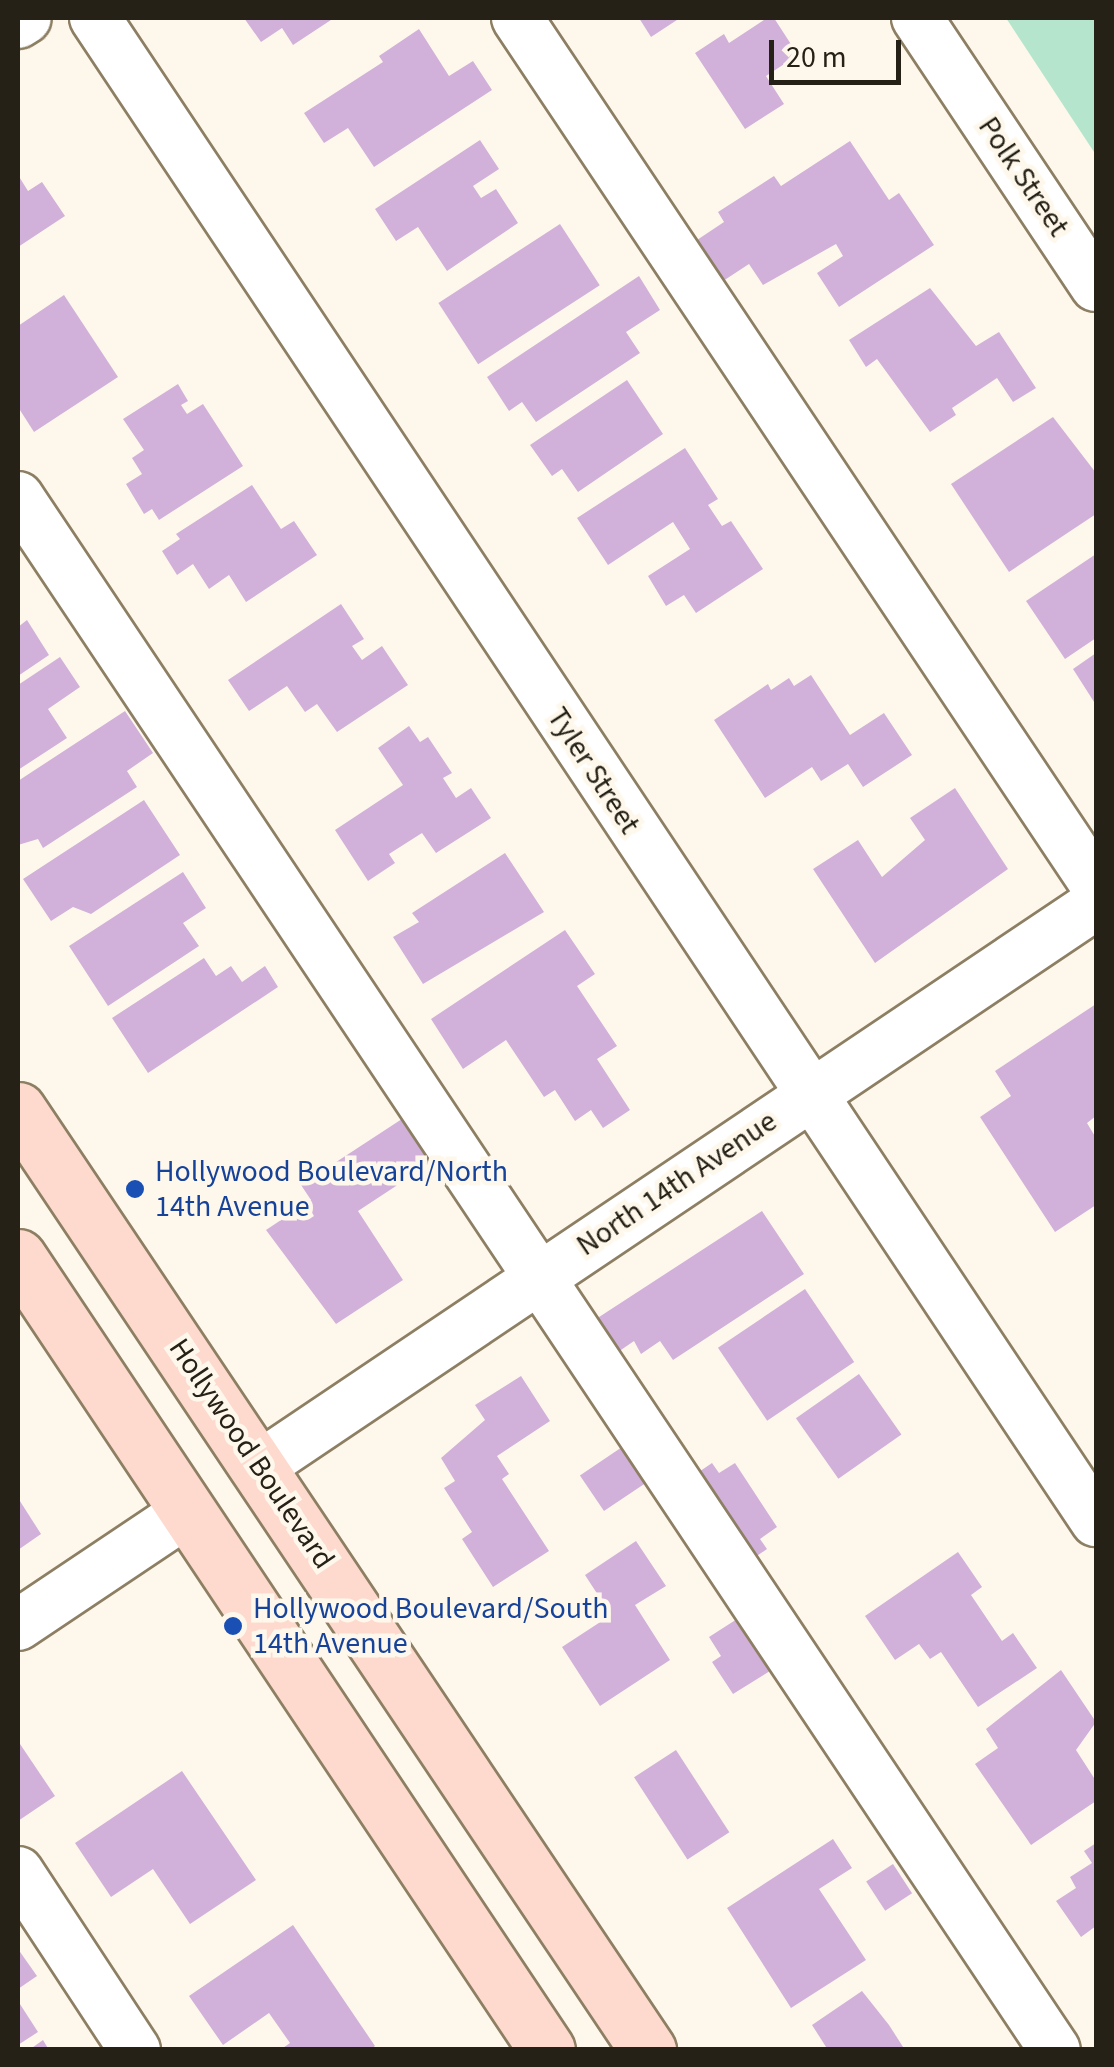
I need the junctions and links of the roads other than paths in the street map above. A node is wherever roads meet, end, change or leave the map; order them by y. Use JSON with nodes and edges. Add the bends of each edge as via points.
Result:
{"nodes":[{"id":1,"x":26,"y":18,"type":"edge"},
{"id":2,"x":95,"y":18,"type":"edge"},
{"id":3,"x":517,"y":18,"type":"edge"},
{"id":4,"x":916,"y":18,"type":"edge"},
{"id":5,"x":18,"y":24,"type":"edge"},
{"id":6,"x":1096,"y":286,"type":"edge"},
{"id":7,"x":18,"y":497,"type":"edge"},
{"id":8,"x":1096,"y":886,"type":"edge"},
{"id":9,"x":1096,"y":904,"type":"edge"},
{"id":10,"x":807,"y":1096,"type":"junction"},
{"id":11,"x":18,"y":1110,"type":"edge"},
{"id":12,"x":18,"y":1257,"type":"edge"},
{"id":13,"x":539,"y":1277,"type":"junction"},
{"id":14,"x":260,"y":1466,"type":"junction"},
{"id":15,"x":188,"y":1512,"type":"junction"},
{"id":16,"x":1096,"y":1521,"type":"edge"},
{"id":17,"x":18,"y":1624,"type":"edge"},
{"id":18,"x":18,"y":1872,"type":"edge"},
{"id":19,"x":135,"y":2050,"type":"edge"},
{"id":20,"x":547,"y":2050,"type":"edge"},
{"id":21,"x":648,"y":2050,"type":"edge"},
{"id":22,"x":1055,"y":2050,"type":"edge"}],
"edges":[{"from":1,"to":5,"type":"street"},
{"from":2,"to":10,"type":"street","name":"Tyler Street"},
{"from":3,"to":8,"type":"street"},
{"from":4,"to":6,"type":"street","name":"Polk Street"},
{"from":7,"to":13,"type":"street"},
{"from":9,"to":10,"type":"street","name":"North 14th Avenue"},
{"from":10,"to":13,"type":"street","name":"North 14th Avenue"},
{"from":10,"to":16,"type":"street","name":"Tyler Street"},
{"from":11,"to":14,"type":"main road","name":"Hollywood Boulevard"},
{"from":12,"to":15,"type":"main road"},
{"from":13,"to":14,"type":"street","name":"North 14th Avenue"},
{"from":13,"to":22,"type":"street"},
{"from":14,"to":21,"type":"main road","name":"Hollywood Boulevard"},
{"from":15,"to":17,"type":"street"},
{"from":15,"to":20,"type":"main road"},
{"from":18,"to":19,"type":"street"}]}
